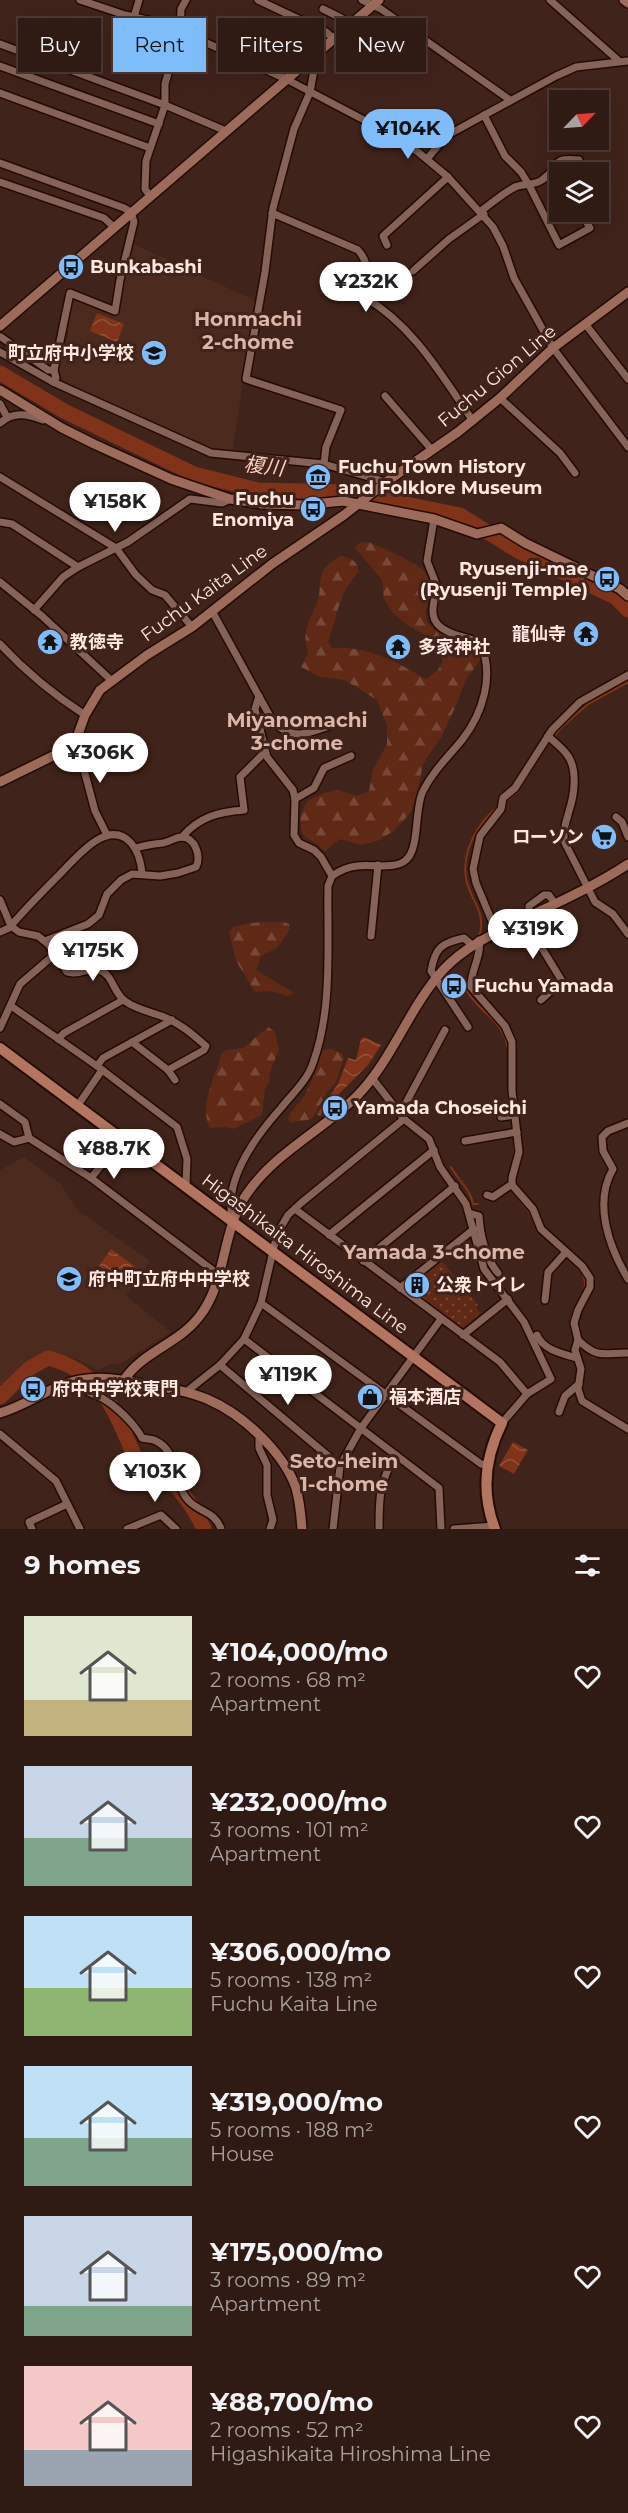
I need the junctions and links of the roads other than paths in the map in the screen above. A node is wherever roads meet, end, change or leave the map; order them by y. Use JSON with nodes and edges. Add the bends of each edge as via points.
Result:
{"nodes":[{"id":1,"x":80,"y":0,"type":"edge"},
{"id":2,"x":139,"y":0,"type":"edge"},
{"id":3,"x":186,"y":0,"type":"edge"},
{"id":4,"x":258,"y":0,"type":"edge"},
{"id":5,"x":362,"y":0,"type":"edge"},
{"id":6,"x":550,"y":0,"type":"edge"},
{"id":7,"x":376,"y":2,"type":"edge"},
{"id":8,"x":323,"y":9,"type":"dead end"},
{"id":9,"x":134,"y":17,"type":"junction"},
{"id":10,"x":138,"y":18,"type":"edge"},
{"id":11,"x":181,"y":18,"type":"edge"},
{"id":12,"x":341,"y":18,"type":"edge"},
{"id":13,"x":357,"y":18,"type":"edge"},
{"id":14,"x":336,"y":36,"type":"edge"},
{"id":15,"x":333,"y":38,"type":"junction"},
{"id":16,"x":206,"y":42,"type":"edge"},
{"id":17,"x":0,"y":44,"type":"edge"},
{"id":18,"x":324,"y":46,"type":"edge"},
{"id":19,"x":628,"y":60,"type":"edge"},
{"id":20,"x":620,"y":61,"type":"junction"},
{"id":21,"x":0,"y":66,"type":"edge"},
{"id":22,"x":168,"y":72,"type":"edge"},
{"id":23,"x":294,"y":72,"type":"edge"},
{"id":24,"x":314,"y":72,"type":"edge"},
{"id":25,"x":286,"y":79,"type":"junction"},
{"id":26,"x":310,"y":92,"type":"junction"},
{"id":27,"x":0,"y":93,"type":"edge"},
{"id":28,"x":510,"y":100,"type":"junction"},
{"id":29,"x":165,"y":105,"type":"junction"},
{"id":30,"x":484,"y":115,"type":"junction"},
{"id":31,"x":159,"y":124,"type":"junction"},
{"id":32,"x":226,"y":131,"type":"junction"},
{"id":33,"x":150,"y":148,"type":"junction"},
{"id":34,"x":427,"y":159,"type":"junction"},
{"id":35,"x":558,"y":162,"type":"edge"},
{"id":36,"x":580,"y":162,"type":"edge"},
{"id":37,"x":0,"y":163,"type":"edge"},
{"id":38,"x":549,"y":171,"type":"edge"},
{"id":39,"x":448,"y":177,"type":"junction"},
{"id":40,"x":0,"y":182,"type":"edge"},
{"id":41,"x":529,"y":185,"type":"junction"},
{"id":42,"x":150,"y":196,"type":"junction"},
{"id":43,"x":131,"y":212,"type":"junction"},
{"id":44,"x":272,"y":213,"type":"junction"},
{"id":45,"x":482,"y":213,"type":"junction"},
{"id":46,"x":587,"y":222,"type":"edge"},
{"id":47,"x":114,"y":227,"type":"junction"},
{"id":48,"x":387,"y":245,"type":"dead end"},
{"id":49,"x":413,"y":271,"type":"dead end"},
{"id":50,"x":628,"y":292,"type":"edge"},
{"id":51,"x":586,"y":325,"type":"junction"},
{"id":52,"x":0,"y":326,"type":"edge"},
{"id":53,"x":1,"y":337,"type":"edge"},
{"id":54,"x":553,"y":348,"type":"junction"},
{"id":55,"x":0,"y":352,"type":"edge"},
{"id":56,"x":54,"y":369,"type":"junction"},
{"id":57,"x":628,"y":379,"type":"edge"},
{"id":58,"x":53,"y":382,"type":"junction"},
{"id":59,"x":0,"y":390,"type":"edge"},
{"id":60,"x":384,"y":396,"type":"dead end"},
{"id":61,"x":500,"y":398,"type":"junction"},
{"id":62,"x":0,"y":405,"type":"edge"},
{"id":63,"x":7,"y":417,"type":"junction"},
{"id":64,"x":473,"y":421,"type":"junction"},
{"id":65,"x":0,"y":423,"type":"edge"},
{"id":66,"x":62,"y":428,"type":"junction"},
{"id":67,"x":628,"y":447,"type":"edge"},
{"id":68,"x":432,"y":450,"type":"junction"},
{"id":69,"x":324,"y":464,"type":"junction"},
{"id":70,"x":575,"y":472,"type":"dead end"},
{"id":71,"x":0,"y":477,"type":"edge"},
{"id":72,"x":386,"y":482,"type":"junction"},
{"id":73,"x":230,"y":499,"type":"junction"},
{"id":74,"x":361,"y":502,"type":"junction"},
{"id":75,"x":434,"y":519,"type":"junction"},
{"id":76,"x":0,"y":522,"type":"edge"},
{"id":77,"x":116,"y":548,"type":"junction"},
{"id":78,"x":78,"y":567,"type":"junction"},
{"id":79,"x":0,"y":582,"type":"edge"},
{"id":80,"x":628,"y":596,"type":"edge"},
{"id":81,"x":34,"y":610,"type":"junction"},
{"id":82,"x":212,"y":611,"type":"junction"},
{"id":83,"x":192,"y":627,"type":"junction"},
{"id":84,"x":0,"y":644,"type":"edge"},
{"id":85,"x":628,"y":675,"type":"edge"},
{"id":86,"x":112,"y":681,"type":"junction"},
{"id":87,"x":259,"y":696,"type":"junction"},
{"id":88,"x":85,"y":715,"type":"junction"},
{"id":89,"x":329,"y":726,"type":"dead end"},
{"id":90,"x":548,"y":736,"type":"junction"},
{"id":91,"x":76,"y":740,"type":"junction"},
{"id":92,"x":265,"y":752,"type":"junction"},
{"id":93,"x":351,"y":756,"type":"dead end"},
{"id":94,"x":0,"y":782,"type":"edge"},
{"id":95,"x":295,"y":799,"type":"junction"},
{"id":96,"x":616,"y":817,"type":"dead end"},
{"id":97,"x":107,"y":835,"type":"junction"},
{"id":98,"x":182,"y":837,"type":"junction"},
{"id":99,"x":628,"y":837,"type":"edge"},
{"id":100,"x":136,"y":848,"type":"junction"},
{"id":101,"x":378,"y":865,"type":"junction"},
{"id":102,"x":626,"y":867,"type":"edge"},
{"id":103,"x":142,"y":873,"type":"junction"},
{"id":104,"x":332,"y":876,"type":"junction"},
{"id":105,"x":588,"y":888,"type":"junction"},
{"id":106,"x":0,"y":900,"type":"edge"},
{"id":107,"x":526,"y":918,"type":"junction"},
{"id":108,"x":10,"y":926,"type":"junction"},
{"id":109,"x":496,"y":931,"type":"junction"},
{"id":110,"x":0,"y":932,"type":"edge"},
{"id":111,"x":628,"y":934,"type":"edge"},
{"id":112,"x":371,"y":936,"type":"dead end"},
{"id":113,"x":45,"y":941,"type":"junction"},
{"id":114,"x":476,"y":943,"type":"junction"},
{"id":115,"x":55,"y":954,"type":"junction"},
{"id":116,"x":435,"y":980,"type":"junction"},
{"id":117,"x":123,"y":1000,"type":"junction"},
{"id":118,"x":541,"y":1000,"type":"dead end"},
{"id":119,"x":11,"y":1006,"type":"junction"},
{"id":120,"x":172,"y":1020,"type":"junction"},
{"id":121,"x":468,"y":1027,"type":"dead end"},
{"id":122,"x":0,"y":1028,"type":"edge"},
{"id":123,"x":446,"y":1030,"type":"dead end"},
{"id":124,"x":58,"y":1039,"type":"junction"},
{"id":125,"x":132,"y":1042,"type":"junction"},
{"id":126,"x":0,"y":1048,"type":"edge"},
{"id":127,"x":100,"y":1068,"type":"junction"},
{"id":128,"x":168,"y":1070,"type":"junction"},
{"id":129,"x":372,"y":1078,"type":"junction"},
{"id":130,"x":175,"y":1080,"type":"dead end"},
{"id":131,"x":0,"y":1104,"type":"edge"},
{"id":132,"x":78,"y":1105,"type":"junction"},
{"id":133,"x":402,"y":1116,"type":"junction"},
{"id":134,"x":628,"y":1123,"type":"edge"},
{"id":135,"x":514,"y":1133,"type":"junction"},
{"id":136,"x":0,"y":1134,"type":"edge"},
{"id":137,"x":29,"y":1138,"type":"junction"},
{"id":138,"x":123,"y":1138,"type":"junction"},
{"id":139,"x":465,"y":1141,"type":"dead end"},
{"id":140,"x":434,"y":1150,"type":"junction"},
{"id":141,"x":91,"y":1178,"type":"junction"},
{"id":142,"x":186,"y":1185,"type":"junction"},
{"id":143,"x":454,"y":1186,"type":"junction"},
{"id":144,"x":510,"y":1186,"type":"junction"},
{"id":145,"x":487,"y":1195,"type":"dead end"},
{"id":146,"x":295,"y":1209,"type":"junction"},
{"id":147,"x":470,"y":1213,"type":"junction"},
{"id":148,"x":233,"y":1221,"type":"junction"},
{"id":149,"x":474,"y":1229,"type":"junction"},
{"id":150,"x":329,"y":1235,"type":"junction"},
{"id":151,"x":273,"y":1251,"type":"junction"},
{"id":152,"x":565,"y":1255,"type":"junction"},
{"id":153,"x":363,"y":1261,"type":"junction"},
{"id":154,"x":498,"y":1273,"type":"dead end"},
{"id":155,"x":219,"y":1275,"type":"junction"},
{"id":156,"x":628,"y":1279,"type":"edge"},
{"id":157,"x":400,"y":1288,"type":"junction"},
{"id":158,"x":508,"y":1299,"type":"junction"},
{"id":159,"x":545,"y":1300,"type":"dead end"},
{"id":160,"x":261,"y":1303,"type":"junction"},
{"id":161,"x":441,"y":1319,"type":"junction"},
{"id":162,"x":463,"y":1335,"type":"junction"},
{"id":163,"x":537,"y":1335,"type":"dead end"},
{"id":164,"x":244,"y":1339,"type":"junction"},
{"id":165,"x":578,"y":1340,"type":"junction"},
{"id":166,"x":628,"y":1353,"type":"edge"},
{"id":167,"x":413,"y":1356,"type":"junction"},
{"id":168,"x":577,"y":1358,"type":"junction"},
{"id":169,"x":220,"y":1365,"type":"junction"},
{"id":170,"x":124,"y":1380,"type":"junction"},
{"id":171,"x":74,"y":1382,"type":"junction"},
{"id":172,"x":579,"y":1384,"type":"junction"},
{"id":173,"x":186,"y":1392,"type":"junction"},
{"id":174,"x":387,"y":1394,"type":"junction"},
{"id":175,"x":527,"y":1394,"type":"junction"},
{"id":176,"x":559,"y":1412,"type":"dead end"},
{"id":177,"x":0,"y":1413,"type":"edge"},
{"id":178,"x":502,"y":1423,"type":"junction"},
{"id":179,"x":361,"y":1428,"type":"junction"},
{"id":180,"x":628,"y":1429,"type":"edge"},
{"id":181,"x":0,"y":1434,"type":"edge"},
{"id":182,"x":259,"y":1437,"type":"junction"},
{"id":183,"x":396,"y":1455,"type":"junction"},
{"id":184,"x":488,"y":1465,"type":"junction"},
{"id":185,"x":340,"y":1466,"type":"junction"},
{"id":186,"x":67,"y":1504,"type":"junction"},
{"id":187,"x":494,"y":1528,"type":"edge"},
{"id":188,"x":32,"y":1529,"type":"edge"},
{"id":189,"x":80,"y":1529,"type":"edge"},
{"id":190,"x":127,"y":1529,"type":"edge"},
{"id":191,"x":176,"y":1529,"type":"edge"},
{"id":192,"x":221,"y":1529,"type":"edge"},
{"id":193,"x":270,"y":1529,"type":"edge"},
{"id":194,"x":302,"y":1529,"type":"edge"},
{"id":195,"x":333,"y":1529,"type":"edge"},
{"id":196,"x":379,"y":1529,"type":"edge"},
{"id":197,"x":441,"y":1529,"type":"edge"},
{"id":198,"x":454,"y":1529,"type":"edge"}],
"edges":[{"from":1,"to":9,"type":"street"},
{"from":2,"to":9,"type":"street"},
{"from":3,"to":11,"type":"street"},
{"from":4,"to":15,"type":"street"},
{"from":5,"to":7,"type":"street"},
{"from":6,"to":20,"type":"street"},
{"from":7,"to":13,"type":"street"},
{"from":7,"to":28,"type":"street"},
{"from":8,"to":12,"type":"street"},
{"from":9,"to":10,"type":"street"},
{"from":14,"to":15,"type":"street"},
{"from":15,"to":18,"type":"street"},
{"from":16,"to":25,"type":"street"},
{"from":17,"to":29,"type":"street"},
{"from":19,"to":20,"type":"street"},
{"from":20,"to":28,"type":"street","via":[[576,67]]},
{"from":21,"to":31,"type":"street"},
{"from":22,"to":29,"type":"street"},
{"from":23,"to":25,"type":"street"},
{"from":24,"to":26,"type":"street"},
{"from":25,"to":26,"type":"street"},
{"from":25,"to":32,"type":"street"},
{"from":26,"to":34,"type":"street","via":[[383,130]]},
{"from":26,"to":44,"type":"street","via":[[294,129]]},
{"from":27,"to":33,"type":"street"},
{"from":28,"to":30,"type":"street"},
{"from":29,"to":31,"type":"street"},
{"from":29,"to":32,"type":"street"},
{"from":30,"to":34,"type":"street","via":[[446,136]]},
{"from":30,"to":41,"type":"street","via":[[505,156]]},
{"from":31,"to":33,"type":"street"},
{"from":32,"to":42,"type":"street"},
{"from":33,"to":42,"type":"street","via":[[145,189]]},
{"from":34,"to":39,"type":"street"},
{"from":35,"to":36,"type":"street"},
{"from":37,"to":43,"type":"street"},
{"from":38,"to":41,"type":"street","via":[[542,180]]},
{"from":39,"to":45,"type":"street"},
{"from":39,"to":48,"type":"street","via":[[383,236]]},
{"from":40,"to":47,"type":"street","via":[[104,218]]},
{"from":41,"to":45,"type":"street","via":[[517,186]]},
{"from":41,"to":46,"type":"street","via":[[559,245],[590,228]]},
{"from":42,"to":43,"type":"street"},
{"from":43,"to":47,"type":"street"},
{"from":43,"to":56,"type":"street","via":[[134,222],[115,311],[70,293]]},
{"from":44,"to":64,"type":"street","via":[[358,250],[369,272],[364,297],[422,349]]},
{"from":44,"to":69,"type":"street","via":[[246,379],[341,410],[326,447]]},
{"from":45,"to":49,"type":"street"},
{"from":45,"to":54,"type":"street","via":[[503,246],[514,278]]},
{"from":47,"to":52,"type":"street"},
{"from":50,"to":51,"type":"street","name":"Fuchu Gion Line"},
{"from":51,"to":54,"type":"street","name":"Fuchu Gion Line"},
{"from":51,"to":57,"type":"street"},
{"from":53,"to":56,"type":"street","via":[[48,370]]},
{"from":54,"to":61,"type":"street","name":"Fuchu Gion Line"},
{"from":54,"to":67,"type":"street"},
{"from":55,"to":58,"type":"street"},
{"from":56,"to":58,"type":"street"},
{"from":58,"to":69,"type":"street","via":[[211,453]]},
{"from":59,"to":66,"type":"street"},
{"from":60,"to":68,"type":"street"},
{"from":61,"to":64,"type":"street","name":"Fuchu Gion Line"},
{"from":61,"to":70,"type":"street"},
{"from":62,"to":63,"type":"street"},
{"from":63,"to":65,"type":"street"},
{"from":63,"to":66,"type":"street","via":[[29,415]]},
{"from":64,"to":68,"type":"street","name":"Fuchu Gion Line"},
{"from":66,"to":73,"type":"street","via":[[171,479]]},
{"from":68,"to":72,"type":"street","name":"Fuchu Gion Line"},
{"from":69,"to":72,"type":"street"},
{"from":71,"to":77,"type":"street"},
{"from":72,"to":74,"type":"street","name":"Fuchu Gion Line"},
{"from":73,"to":74,"type":"street","via":[[303,505]]},
{"from":73,"to":77,"type":"street","via":[[222,503],[190,499]]},
{"from":74,"to":75,"type":"street"},
{"from":74,"to":82,"type":"street","name":"Fuchu Kaita Line"},
{"from":75,"to":80,"type":"street","via":[[477,534],[501,528]]},
{"from":75,"to":101,"type":"street","via":[[427,561],[438,589],[432,617],[446,631],[480,642],[487,686],[481,707],[463,739],[442,760],[423,791],[412,850],[405,861]]},
{"from":76,"to":78,"type":"street","via":[[12,524]]},
{"from":77,"to":78,"type":"street"},
{"from":77,"to":83,"type":"street","via":[[136,575],[152,590],[165,595]]},
{"from":78,"to":81,"type":"street","via":[[63,577]]},
{"from":79,"to":81,"type":"street"},
{"from":81,"to":86,"type":"street"},
{"from":82,"to":83,"type":"street","name":"Fuchu Kaita Line"},
{"from":82,"to":87,"type":"street"},
{"from":83,"to":86,"type":"street","name":"Fuchu Kaita Line"},
{"from":84,"to":88,"type":"street","via":[[60,699]]},
{"from":85,"to":90,"type":"street","via":[[580,702]]},
{"from":86,"to":88,"type":"street","name":"Fuchu Kaita Line","via":[[100,690]]},
{"from":87,"to":89,"type":"street","via":[[272,720],[288,734],[310,733]]},
{"from":87,"to":92,"type":"street","via":[[255,709]]},
{"from":88,"to":91,"type":"street","name":"Fuchu Kaita Line"},
{"from":90,"to":105,"type":"street","via":[[573,765],[571,804],[563,833]]},
{"from":90,"to":109,"type":"street","via":[[480,836],[473,868]]},
{"from":91,"to":94,"type":"street","via":[[63,751]]},
{"from":91,"to":97,"type":"street","via":[[95,811]]},
{"from":92,"to":95,"type":"street","via":[[293,790]]},
{"from":92,"to":98,"type":"street","via":[[240,777],[243,810],[208,816]]},
{"from":93,"to":95,"type":"street","via":[[324,768],[314,788]]},
{"from":95,"to":104,"type":"street","via":[[294,835],[298,843],[321,857]]},
{"from":96,"to":99,"type":"street"},
{"from":97,"to":100,"type":"street","via":[[118,834]]},
{"from":97,"to":108,"type":"street","via":[[74,858]]},
{"from":98,"to":100,"type":"street"},
{"from":98,"to":103,"type":"street","via":[[197,850],[196,867],[160,876]]},
{"from":100,"to":103,"type":"street"},
{"from":101,"to":104,"type":"street","via":[[356,866]]},
{"from":101,"to":112,"type":"street"},
{"from":102,"to":105,"type":"street"},
{"from":103,"to":113,"type":"street","via":[[121,880],[107,894],[99,915],[88,924]]},
{"from":104,"to":148,"type":"street","via":[[328,886],[327,989],[313,1065],[248,1149],[229,1207]]},
{"from":105,"to":107,"type":"street"},
{"from":105,"to":111,"type":"street","via":[[595,902],[613,914]]},
{"from":106,"to":108,"type":"street"},
{"from":107,"to":109,"type":"street"},
{"from":107,"to":118,"type":"street","via":[[562,981]]},
{"from":108,"to":110,"type":"street"},
{"from":108,"to":113,"type":"street"},
{"from":109,"to":114,"type":"street"},
{"from":113,"to":115,"type":"street"},
{"from":114,"to":116,"type":"street"},
{"from":114,"to":116,"type":"street","via":[[464,938],[439,948],[431,971]]},
{"from":114,"to":135,"type":"street","via":[[480,951],[471,987],[505,1026],[512,1042],[509,1116]]},
{"from":115,"to":117,"type":"street","via":[[67,972],[76,974],[92,969],[109,976]]},
{"from":115,"to":119,"type":"street","via":[[20,984]]},
{"from":116,"to":121,"type":"street"},
{"from":116,"to":129,"type":"street"},
{"from":117,"to":120,"type":"street"},
{"from":117,"to":124,"type":"street"},
{"from":119,"to":122,"type":"street"},
{"from":119,"to":124,"type":"street"},
{"from":120,"to":125,"type":"street"},
{"from":120,"to":128,"type":"street","via":[[206,1047]]},
{"from":123,"to":133,"type":"street"},
{"from":124,"to":127,"type":"street"},
{"from":125,"to":127,"type":"street","via":[[103,1058]]},
{"from":125,"to":128,"type":"street"},
{"from":126,"to":132,"type":"main road","name":"Higashikaita Hiroshima Line"},
{"from":127,"to":132,"type":"street"},
{"from":127,"to":142,"type":"street","via":[[177,1127],[187,1159]]},
{"from":128,"to":130,"type":"street"},
{"from":129,"to":133,"type":"street"},
{"from":129,"to":148,"type":"street","via":[[259,1178]]},
{"from":131,"to":137,"type":"street","via":[[25,1122]]},
{"from":132,"to":138,"type":"main road","name":"Higashikaita Hiroshima Line"},
{"from":133,"to":140,"type":"street","via":[[427,1136]]},
{"from":133,"to":146,"type":"street"},
{"from":134,"to":156,"type":"street","via":[[608,1131],[601,1144],[613,1169],[604,1195],[606,1230]]},
{"from":135,"to":139,"type":"street"},
{"from":135,"to":144,"type":"street","via":[[519,1152]]},
{"from":136,"to":137,"type":"street","via":[[14,1142]]},
{"from":137,"to":141,"type":"street"},
{"from":138,"to":141,"type":"street"},
{"from":138,"to":142,"type":"main road","name":"Higashikaita Hiroshima Line"},
{"from":140,"to":143,"type":"street","via":[[440,1167]]},
{"from":140,"to":150,"type":"street"},
{"from":141,"to":155,"type":"street"},
{"from":142,"to":148,"type":"main road","name":"Higashikaita Hiroshima Line"},
{"from":143,"to":147,"type":"street"},
{"from":143,"to":153,"type":"street"},
{"from":144,"to":145,"type":"street","via":[[493,1197]]},
{"from":144,"to":152,"type":"street","via":[[533,1209],[542,1229]]},
{"from":146,"to":150,"type":"street"},
{"from":146,"to":151,"type":"street","via":[[277,1234]]},
{"from":147,"to":149,"type":"street"},
{"from":147,"to":154,"type":"street","via":[[479,1216],[492,1266]]},
{"from":148,"to":151,"type":"main road","name":"Higashikaita Hiroshima Line"},
{"from":148,"to":155,"type":"street"},
{"from":149,"to":157,"type":"street"},
{"from":149,"to":158,"type":"street","via":[[484,1269]]},
{"from":150,"to":153,"type":"street"},
{"from":151,"to":160,"type":"street"},
{"from":151,"to":167,"type":"main road","name":"Higashikaita Hiroshima Line"},
{"from":152,"to":159,"type":"street","via":[[548,1272]]},
{"from":152,"to":165,"type":"street","via":[[582,1266],[590,1278],[590,1287],[574,1323]]},
{"from":153,"to":157,"type":"street"},
{"from":155,"to":170,"type":"street","via":[[209,1303],[187,1331],[142,1360]]},
{"from":157,"to":161,"type":"street"},
{"from":158,"to":162,"type":"street"},
{"from":158,"to":175,"type":"street","via":[[524,1322],[551,1379]]},
{"from":160,"to":164,"type":"street"},
{"from":160,"to":174,"type":"street"},
{"from":161,"to":162,"type":"street"},
{"from":161,"to":167,"type":"street"},
{"from":162,"to":175,"type":"street","via":[[500,1362]]},
{"from":163,"to":168,"type":"street","via":[[540,1342],[559,1353]]},
{"from":164,"to":169,"type":"street"},
{"from":164,"to":179,"type":"street"},
{"from":165,"to":166,"type":"street","via":[[591,1352]]},
{"from":165,"to":168,"type":"street","via":[[574,1350]]},
{"from":167,"to":174,"type":"street"},
{"from":167,"to":178,"type":"main road","name":"Higashikaita Hiroshima Line"},
{"from":168,"to":172,"type":"street","via":[[581,1369]]},
{"from":169,"to":173,"type":"street"},
{"from":169,"to":185,"type":"street"},
{"from":170,"to":171,"type":"street","via":[[95,1378]]},
{"from":170,"to":173,"type":"street"},
{"from":171,"to":177,"type":"street"},
{"from":171,"to":192,"type":"street","via":[[117,1409],[136,1426],[142,1438],[164,1447],[184,1495],[218,1520]]},
{"from":172,"to":176,"type":"street","via":[[565,1396]]},
{"from":172,"to":180,"type":"street","via":[[582,1401]]},
{"from":173,"to":182,"type":"street","via":[[228,1411]]},
{"from":174,"to":179,"type":"street"},
{"from":174,"to":184,"type":"street","via":[[481,1464]]},
{"from":175,"to":178,"type":"street"},
{"from":178,"to":184,"type":"main road"},
{"from":179,"to":183,"type":"street"},
{"from":179,"to":185,"type":"street"},
{"from":181,"to":186,"type":"street","via":[[56,1481]]},
{"from":182,"to":193,"type":"street","via":[[259,1448],[267,1465],[267,1495],[273,1520]]},
{"from":182,"to":194,"type":"street","via":[[290,1475],[299,1500]]},
{"from":183,"to":196,"type":"street","via":[[384,1474]]},
{"from":183,"to":197,"type":"street","via":[[439,1488]]},
{"from":184,"to":187,"type":"main road","via":[[488,1501]]},
{"from":185,"to":195,"type":"street"},
{"from":186,"to":188,"type":"street","via":[[29,1522]]},
{"from":186,"to":189,"type":"street"},
{"from":187,"to":198,"type":"street"},
{"from":190,"to":191,"type":"street","via":[[161,1515]]}]}
